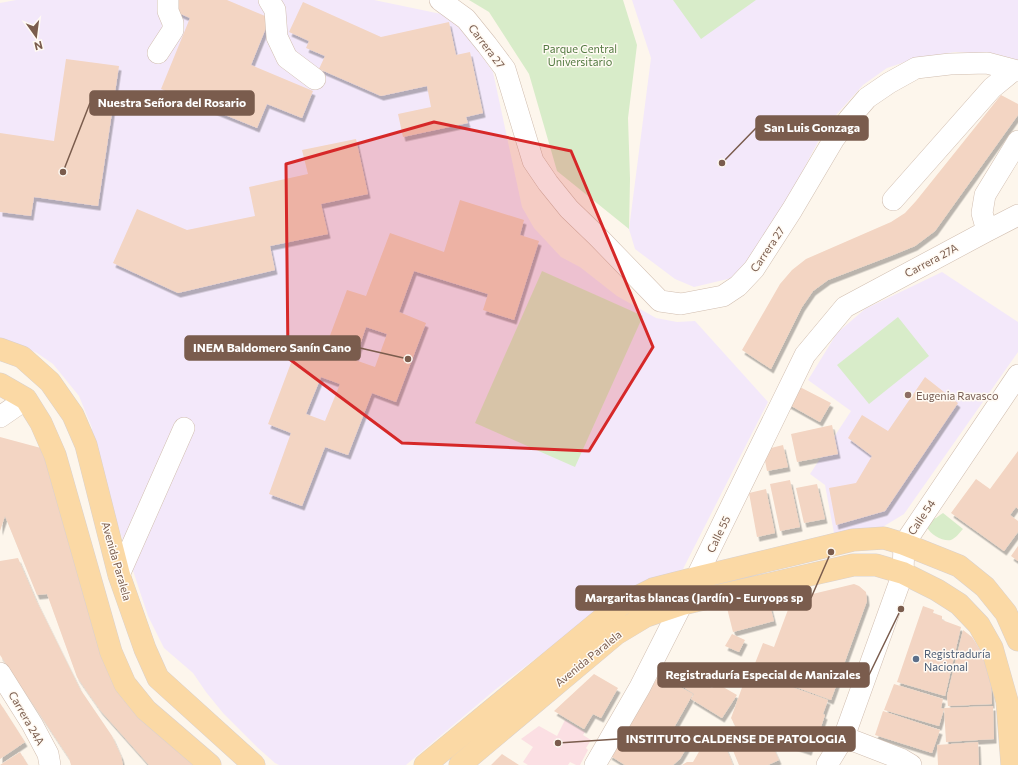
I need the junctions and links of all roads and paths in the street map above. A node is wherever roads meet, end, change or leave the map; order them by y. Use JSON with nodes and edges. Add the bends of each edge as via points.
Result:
{"nodes":[{"id":1,"x":168,"y":0,"type":"edge"},
{"id":2,"x":269,"y":0,"type":"edge"},
{"id":3,"x":440,"y":0,"type":"edge"},
{"id":4,"x":158,"y":53,"type":"dead end"},
{"id":5,"x":1016,"y":70,"type":"edge"},
{"id":6,"x":315,"y":79,"type":"dead end"},
{"id":7,"x":1018,"y":141,"type":"edge"},
{"id":8,"x":893,"y":200,"type":"dead end"},
{"id":9,"x":1018,"y":215,"type":"edge"},
{"id":10,"x":987,"y":231,"type":"junction"},
{"id":11,"x":846,"y":307,"type":"joint"},
{"id":12,"x":0,"y":349,"type":"edge"},
{"id":13,"x":1018,"y":375,"type":"edge"},
{"id":14,"x":0,"y":384,"type":"edge"},
{"id":15,"x":26,"y":400,"type":"junction"},
{"id":16,"x":0,"y":417,"type":"edge"},
{"id":17,"x":184,"y":428,"type":"dead end"},
{"id":18,"x":904,"y":544,"type":"junction"},
{"id":19,"x":903,"y":572,"type":"junction"},
{"id":20,"x":119,"y":575,"type":"junction"},
{"id":21,"x":696,"y":578,"type":"junction"},
{"id":22,"x":682,"y":604,"type":"junction"},
{"id":23,"x":1018,"y":640,"type":"edge"},
{"id":24,"x":0,"y":673,"type":"edge"},
{"id":25,"x":844,"y":737,"type":"junction"},
{"id":26,"x":826,"y":764,"type":"edge"},
{"id":27,"x":50,"y":765,"type":"edge"},
{"id":28,"x":210,"y":765,"type":"edge"},
{"id":29,"x":254,"y":765,"type":"edge"},
{"id":30,"x":425,"y":765,"type":"edge"},
{"id":31,"x":460,"y":765,"type":"edge"},
{"id":32,"x":595,"y":765,"type":"edge"},
{"id":33,"x":911,"y":765,"type":"edge"},
{"id":34,"x":1012,"y":765,"type":"edge"}],
"edges":[{"from":1,"to":4,"type":"street","via":[[173,30]]},
{"from":2,"to":6,"type":"street","via":[[275,10],[277,36],[288,58]]},
{"from":3,"to":5,"type":"street","name":"Carrera 27","via":[[466,19],[505,69],[533,161],[548,183],[660,301],[681,304],[724,296],[754,269],[834,139],[867,98],[916,68],[987,63]]},
{"from":5,"to":8,"type":"street","via":[[992,88]]},
{"from":7,"to":10,"type":"street","via":[[985,195],[982,213]]},
{"from":9,"to":10,"type":"street","name":"Carrera 27A"},
{"from":10,"to":11,"type":"street","name":"Carrera 27A"},
{"from":11,"to":21,"type":"street","name":"Calle 55","via":[[805,355]]},
{"from":12,"to":20,"type":"main road","name":"Avenida Paralela","via":[[22,357],[50,382],[73,415],[86,446]]},
{"from":13,"to":18,"type":"street","name":"Calle 54"},
{"from":14,"to":15,"type":"main road"},
{"from":15,"to":16,"type":"street"},
{"from":15,"to":28,"type":"main road","via":[[41,423],[55,455],[111,652],[125,684],[146,710]]},
{"from":17,"to":20,"type":"street"},
{"from":18,"to":19,"type":"street","name":"Calle 54"},
{"from":18,"to":21,"type":"main road","name":"Avenida Paralela","via":[[884,538],[853,540]]},
{"from":18,"to":23,"type":"main road","name":"Avenida Paralela","via":[[959,566],[985,587],[1006,613]]},
{"from":19,"to":22,"type":"main road","name":"Avenida Paralela","via":[[876,565],[852,565]]},
{"from":19,"to":25,"type":"street","name":"Calle 54"},
{"from":19,"to":34,"type":"main road","name":"Avenida Paralela","via":[[959,604],[979,625],[992,648],[1007,701]]},
{"from":20,"to":29,"type":"main road","name":"Avenida Paralela","via":[[145,650],[158,678]]},
{"from":21,"to":22,"type":"street","name":"Calle 55"},
{"from":21,"to":30,"type":"main road","name":"Avenida Paralela","via":[[654,590],[621,605]]},
{"from":22,"to":31,"type":"main road","name":"Avenida Paralela","via":[[646,616],[616,634]]},
{"from":22,"to":32,"type":"street","name":"Calle 55","via":[[640,688]]},
{"from":24,"to":27,"type":"street","name":"Carrera 24A","via":[[32,724],[48,754]]},
{"from":25,"to":26,"type":"street","name":"Calle 54"},
{"from":25,"to":33,"type":"street"}]}
